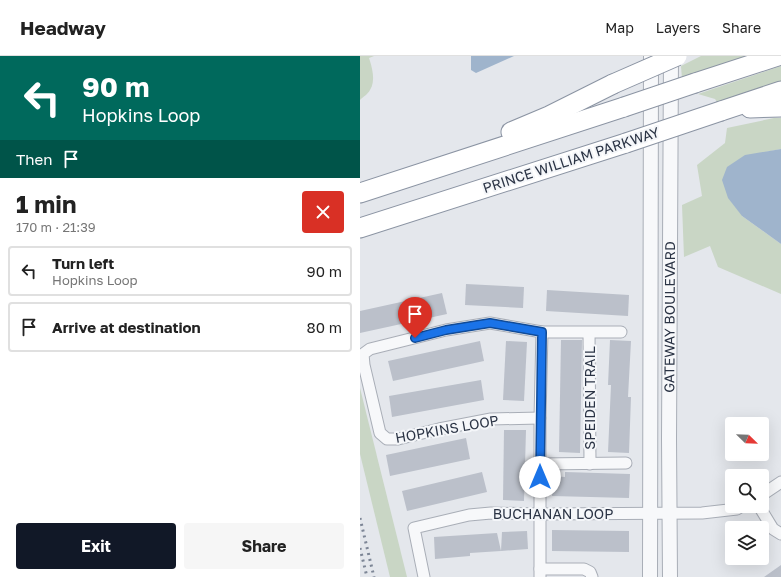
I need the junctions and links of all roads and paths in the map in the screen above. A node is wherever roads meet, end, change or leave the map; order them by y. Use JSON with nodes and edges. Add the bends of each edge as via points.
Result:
{"nodes":[{"id":1,"x":651,"y":56,"type":"edge"},
{"id":2,"x":671,"y":56,"type":"edge"},
{"id":3,"x":677,"y":56,"type":"edge"},
{"id":4,"x":778,"y":56,"type":"edge"},
{"id":5,"x":781,"y":91,"type":"edge"},
{"id":6,"x":781,"y":107,"type":"edge"},
{"id":7,"x":721,"y":112,"type":"junction"},
{"id":8,"x":407,"y":178,"type":"junction"},
{"id":9,"x":360,"y":193,"type":"edge"},
{"id":10,"x":360,"y":228,"type":"edge"},
{"id":11,"x":542,"y":332,"type":"junction"},
{"id":12,"x":621,"y":332,"type":"dead end"},
{"id":13,"x":589,"y":333,"type":"junction"},
{"id":14,"x":540,"y":418,"type":"junction"},
{"id":15,"x":626,"y":463,"type":"dead end"},
{"id":16,"x":540,"y":464,"type":"junction"},
{"id":17,"x":590,"y":464,"type":"junction"},
{"id":18,"x":781,"y":482,"type":"edge"},
{"id":19,"x":769,"y":490,"type":"edge"},
{"id":20,"x":725,"y":511,"type":"edge"},
{"id":21,"x":670,"y":513,"type":"junction"},
{"id":22,"x":763,"y":513,"type":"edge"},
{"id":23,"x":540,"y":514,"type":"junction"},
{"id":24,"x":649,"y":514,"type":"junction"},
{"id":25,"x":781,"y":534,"type":"edge"},
{"id":26,"x":540,"y":573,"type":"edge"},
{"id":27,"x":424,"y":577,"type":"edge"},
{"id":28,"x":592,"y":577,"type":"edge"},
{"id":29,"x":650,"y":577,"type":"edge"},
{"id":30,"x":670,"y":577,"type":"edge"}],
"edges":[{"from":1,"to":24,"type":"street","name":"GATEWAY BOULEVARD"},
{"from":2,"to":21,"type":"street","name":"GATEWAY BOULEVARD"},
{"from":3,"to":8,"type":"highway","bridge":true},
{"from":4,"to":8,"type":"highway","bridge":true},
{"from":5,"to":7,"type":"highway","name":"PRINCE WILLIAM PARKWAY"},
{"from":6,"to":7,"type":"highway"},
{"from":7,"to":10,"type":"highway","name":"PRINCE WILLIAM PARKWAY","bridge":true},
{"from":8,"to":9,"type":"highway"},
{"from":11,"to":13,"type":"street","name":"SPEIDEN TRAIL"},
{"from":11,"to":14,"type":"street"},
{"from":11,"to":14,"type":"street","name":"HOPKINS LOOP","via":[[490,323],[446,330],[370,349],[363,354],[380,433],[387,439],[398,439],[491,419]]},
{"from":12,"to":13,"type":"street","name":"SPEIDEN TRAIL"},
{"from":13,"to":17,"type":"street","name":"SPEIDEN TRAIL"},
{"from":14,"to":16,"type":"street"},
{"from":15,"to":17,"type":"street","name":"SPEIDEN TRAIL"},
{"from":16,"to":17,"type":"street","name":"SPEIDEN TRAIL"},
{"from":16,"to":23,"type":"street"},
{"from":18,"to":19,"type":"street"},
{"from":20,"to":21,"type":"street","name":"BUCHANAN LOOP"},
{"from":21,"to":24,"type":"street","name":"BUCHANAN LOOP"},
{"from":21,"to":30,"type":"street","name":"GATEWAY BOULEVARD"},
{"from":22,"to":25,"type":"street","via":[[773,529]]},
{"from":23,"to":24,"type":"street","name":"BUCHANAN LOOP"},
{"from":23,"to":26,"type":"street"},
{"from":23,"to":27,"type":"street","name":"BUCHANAN LOOP","via":[[469,515],[414,528]]},
{"from":24,"to":29,"type":"street","name":"GATEWAY BOULEVARD"},
{"from":26,"to":28,"type":"street","via":[[584,569],[590,572]]}]}
